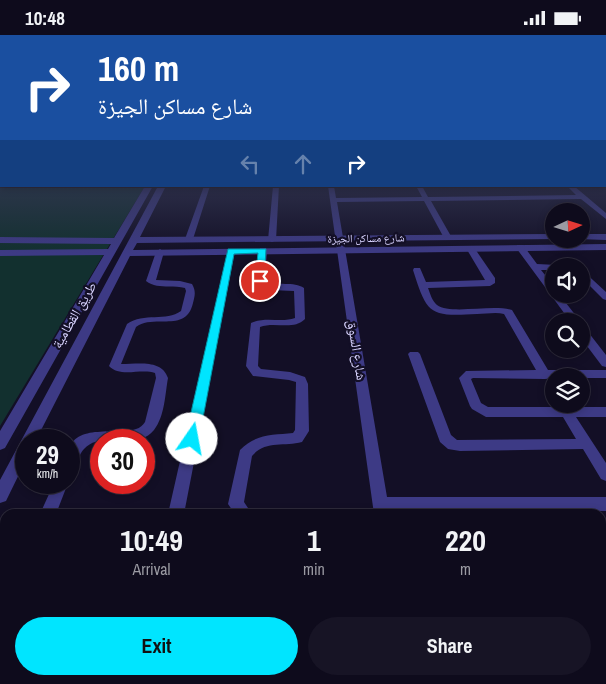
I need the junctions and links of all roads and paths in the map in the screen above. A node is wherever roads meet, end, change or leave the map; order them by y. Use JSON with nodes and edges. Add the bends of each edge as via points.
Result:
{"nodes":[{"id":1,"x":144,"y":194,"type":"edge"},
{"id":2,"x":158,"y":194,"type":"edge"},
{"id":3,"x":204,"y":194,"type":"edge"},
{"id":4,"x":275,"y":194,"type":"edge"},
{"id":5,"x":332,"y":194,"type":"edge"},
{"id":6,"x":423,"y":194,"type":"edge"},
{"id":7,"x":580,"y":194,"type":"edge"},
{"id":8,"x":583,"y":197,"type":"junction"},
{"id":9,"x":426,"y":199,"type":"junction"},
{"id":10,"x":333,"y":200,"type":"junction"},
{"id":11,"x":606,"y":217,"type":"edge"},
{"id":12,"x":545,"y":237,"type":"edge"},
{"id":13,"x":590,"y":237,"type":"edge"},
{"id":14,"x":606,"y":237,"type":"edge"},
{"id":15,"x":448,"y":238,"type":"junction"},
{"id":16,"x":189,"y":239,"type":"junction"},
{"id":17,"x":0,"y":240,"type":"edge"},
{"id":18,"x":134,"y":240,"type":"junction"},
{"id":19,"x":272,"y":240,"type":"junction"},
{"id":20,"x":118,"y":241,"type":"junction"},
{"id":21,"x":340,"y":244,"type":"junction"},
{"id":22,"x":520,"y":247,"type":"junction"},
{"id":23,"x":606,"y":247,"type":"edge"},
{"id":24,"x":470,"y":248,"type":"junction"},
{"id":25,"x":263,"y":250,"type":"junction"},
{"id":26,"x":231,"y":251,"type":"junction"},
{"id":27,"x":111,"y":252,"type":"junction"},
{"id":28,"x":160,"y":252,"type":"junction"},
{"id":29,"x":0,"y":253,"type":"edge"},
{"id":30,"x":127,"y":253,"type":"junction"},
{"id":31,"x":534,"y":267,"type":"junction"},
{"id":32,"x":545,"y":267,"type":"edge"},
{"id":33,"x":417,"y":270,"type":"dead end"},
{"id":34,"x":590,"y":280,"type":"edge"},
{"id":35,"x":545,"y":281,"type":"edge"},
{"id":36,"x":423,"y":285,"type":"junction"},
{"id":37,"x":606,"y":297,"type":"edge"},
{"id":38,"x":590,"y":342,"type":"edge"},
{"id":39,"x":414,"y":354,"type":"dead end"},
{"id":40,"x":606,"y":363,"type":"edge"},
{"id":41,"x":590,"y":374,"type":"edge"},
{"id":42,"x":606,"y":374,"type":"edge"},
{"id":43,"x":545,"y":375,"type":"joint"},
{"id":44,"x":590,"y":412,"type":"edge"},
{"id":45,"x":606,"y":412,"type":"edge"},
{"id":46,"x":545,"y":413,"type":"edge"},
{"id":47,"x":567,"y":413,"type":"edge"},
{"id":48,"x":35,"y":429,"type":"edge"},
{"id":49,"x":0,"y":444,"type":"edge"},
{"id":50,"x":585,"y":444,"type":"junction"},
{"id":51,"x":80,"y":445,"type":"edge"},
{"id":52,"x":15,"y":467,"type":"edge"},
{"id":53,"x":606,"y":475,"type":"edge"},
{"id":54,"x":56,"y":494,"type":"edge"},
{"id":55,"x":0,"y":496,"type":"edge"},
{"id":56,"x":606,"y":504,"type":"edge"},
{"id":57,"x":50,"y":509,"type":"edge"},
{"id":58,"x":177,"y":509,"type":"edge"},
{"id":59,"x":240,"y":509,"type":"edge"},
{"id":60,"x":382,"y":509,"type":"edge"}],
"edges":[{"from":1,"to":20,"type":"street","name":"طريق القطامية"},
{"from":2,"to":18,"type":"street","name":"طريق القطامية"},
{"from":3,"to":16,"type":"street"},
{"from":4,"to":19,"type":"street"},
{"from":5,"to":10,"type":"street","name":"شارع السوق"},
{"from":6,"to":9,"type":"street"},
{"from":7,"to":8,"type":"street"},
{"from":8,"to":9,"type":"street"},
{"from":8,"to":11,"type":"street"},
{"from":9,"to":10,"type":"street"},
{"from":9,"to":15,"type":"street"},
{"from":10,"to":21,"type":"street","name":"شارع السوق"},
{"from":12,"to":15,"type":"street","name":"شارع مساكن الجيزة"},
{"from":13,"to":14,"type":"street"},
{"from":15,"to":21,"type":"street","name":"شارع مساكن الجيزة"},
{"from":16,"to":18,"type":"street","name":"شارع مساكن الجيزة"},
{"from":16,"to":19,"type":"street","name":"شارع مساكن الجيزة"},
{"from":17,"to":20,"type":"street"},
{"from":18,"to":30,"type":"street","name":"طريق القطامية"},
{"from":19,"to":21,"type":"street","name":"شارع مساكن الجيزة"},
{"from":20,"to":27,"type":"street","name":"طريق القطامية"},
{"from":21,"to":24,"type":"street","name":"شارع مساكن الجيزة"},
{"from":21,"to":25,"type":"street","name":"شارع مساكن الجيزة"},
{"from":21,"to":60,"type":"street","name":"شارع السوق"},
{"from":22,"to":23,"type":"street","name":"شارع مساكن الجيزة"},
{"from":22,"to":24,"type":"street","name":"شارع مساكن الجيزة"},
{"from":22,"to":31,"type":"street"},
{"from":24,"to":36,"type":"street","via":[[490,283]]},
{"from":25,"to":26,"type":"street","name":"شارع مساكن الجيزة"},
{"from":25,"to":59,"type":"street","via":[[260,283],[270,287],[299,288],[300,319],[297,322],[255,325],[252,366],[257,373],[290,376],[301,381],[302,431],[297,438],[259,442],[248,450],[236,504]]},
{"from":26,"to":28,"type":"street","name":"شارع مساكن الجيزة"},
{"from":26,"to":58,"type":"street"},
{"from":27,"to":29,"type":"street"},
{"from":27,"to":49,"type":"street","name":"طريق القطامية"},
{"from":28,"to":30,"type":"street","name":"شارع مساكن الجيزة"},
{"from":28,"to":51,"type":"street","via":[[151,281],[189,286],[191,291],[186,313],[176,318],[135,322],[115,366],[119,369],[152,368],[160,371],[162,378],[151,424],[138,434],[99,436]]},
{"from":30,"to":48,"type":"street","name":"طريق القطامية"},
{"from":31,"to":32,"type":"street"},
{"from":31,"to":35,"type":"street"},
{"from":33,"to":36,"type":"street"},
{"from":34,"to":37,"type":"street"},
{"from":36,"to":43,"type":"street","via":[[430,302],[437,309],[508,311]]},
{"from":38,"to":40,"type":"street"},
{"from":39,"to":50,"type":"street","via":[[445,439],[450,443],[460,446]]},
{"from":41,"to":42,"type":"street"},
{"from":43,"to":46,"type":"street","via":[[470,374],[465,378],[476,406],[482,411]]},
{"from":44,"to":45,"type":"street"},
{"from":47,"to":50,"type":"street"},
{"from":50,"to":53,"type":"street"},
{"from":52,"to":55,"type":"street"},
{"from":54,"to":57,"type":"street"},
{"from":56,"to":60,"type":"street"}]}
